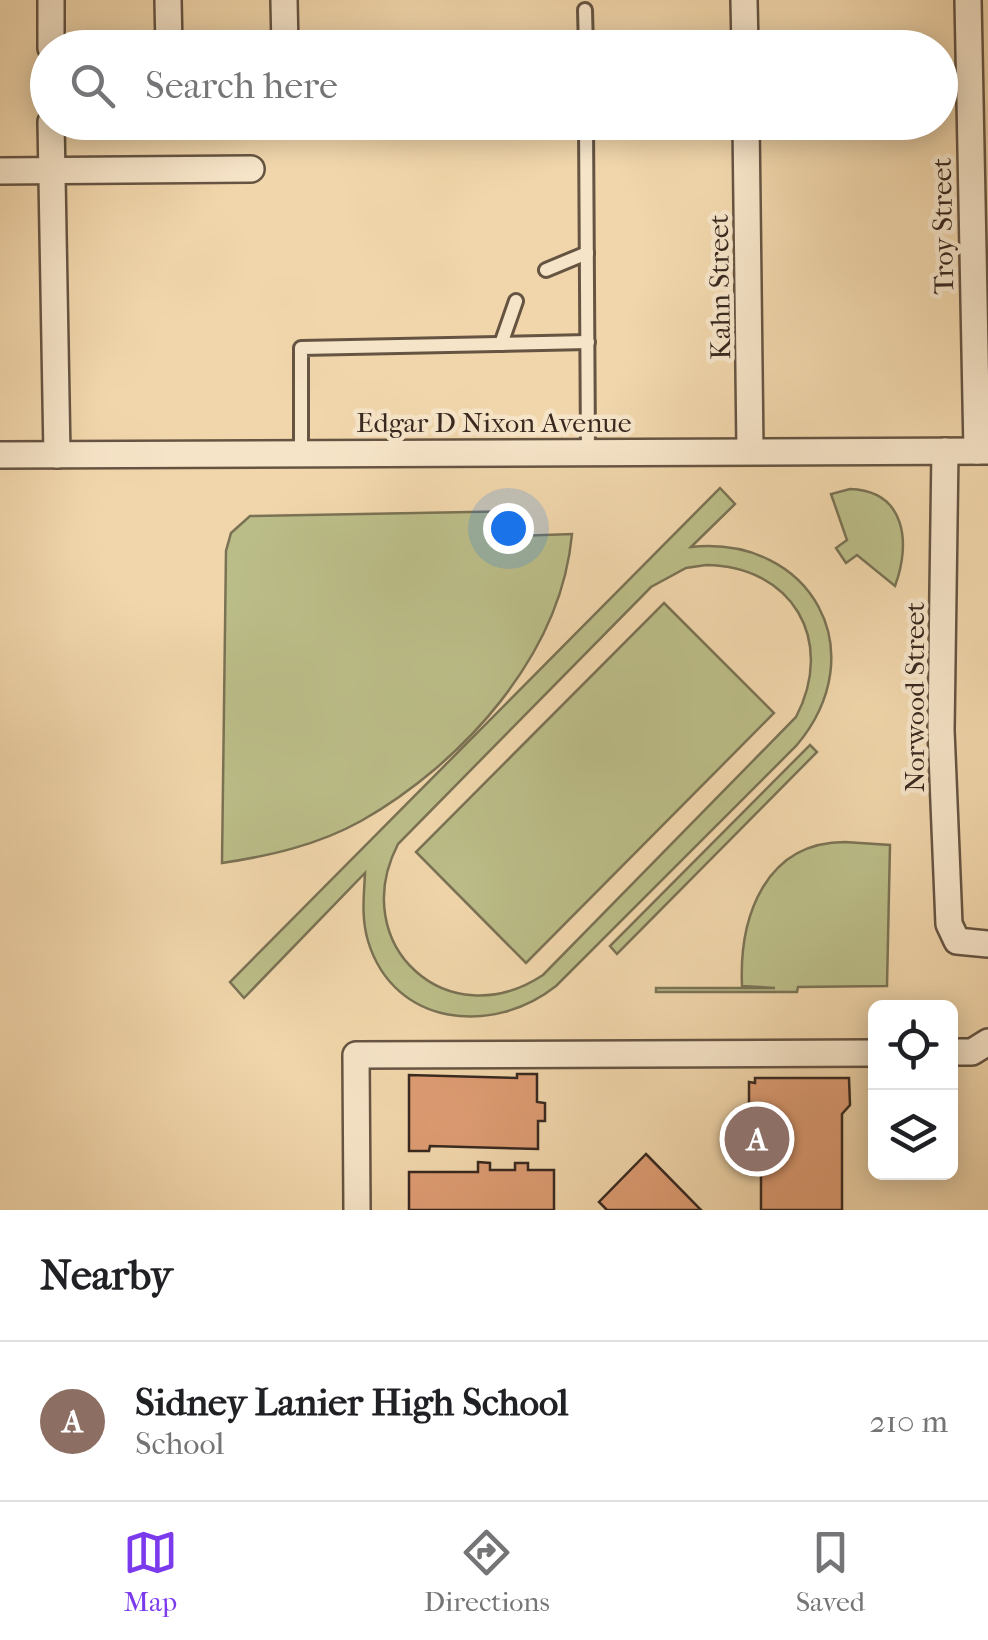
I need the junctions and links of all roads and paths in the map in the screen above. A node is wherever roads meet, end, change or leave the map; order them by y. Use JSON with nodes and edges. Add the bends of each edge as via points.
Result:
{"nodes":[{"id":1,"x":51,"y":0,"type":"edge"},
{"id":2,"x":168,"y":0,"type":"edge"},
{"id":3,"x":284,"y":0,"type":"edge"},
{"id":4,"x":744,"y":0,"type":"edge"},
{"id":5,"x":968,"y":0,"type":"edge"},
{"id":6,"x":586,"y":10,"type":"dead end"},
{"id":7,"x":51,"y":30,"type":"edge"},
{"id":8,"x":169,"y":30,"type":"edge"},
{"id":9,"x":285,"y":30,"type":"edge"},
{"id":10,"x":586,"y":30,"type":"edge"},
{"id":11,"x":745,"y":30,"type":"edge"},
{"id":12,"x":51,"y":140,"type":"edge"},
{"id":13,"x":586,"y":140,"type":"edge"},
{"id":14,"x":746,"y":140,"type":"edge"},
{"id":15,"x":251,"y":169,"type":"dead end"},
{"id":16,"x":0,"y":171,"type":"edge"},
{"id":17,"x":52,"y":171,"type":"junction"},
{"id":18,"x":587,"y":254,"type":"junction"},
{"id":19,"x":546,"y":270,"type":"dead end"},
{"id":20,"x":516,"y":301,"type":"dead end"},
{"id":21,"x":588,"y":342,"type":"junction"},
{"id":22,"x":501,"y":344,"type":"junction"},
{"id":23,"x":750,"y":450,"type":"junction"},
{"id":24,"x":946,"y":451,"type":"junction"},
{"id":25,"x":983,"y":451,"type":"edge"},
{"id":26,"x":588,"y":452,"type":"junction"},
{"id":27,"x":0,"y":454,"type":"edge"},
{"id":28,"x":57,"y":454,"type":"junction"},
{"id":29,"x":301,"y":454,"type":"junction"},
{"id":30,"x":988,"y":944,"type":"edge"},
{"id":31,"x":988,"y":1042,"type":"edge"},
{"id":32,"x":868,"y":1052,"type":"edge"},
{"id":33,"x":958,"y":1052,"type":"edge"},
{"id":34,"x":357,"y":1210,"type":"edge"}],
"edges":[{"from":1,"to":7,"type":"street"},
{"from":2,"to":8,"type":"street"},
{"from":3,"to":9,"type":"street"},
{"from":4,"to":11,"type":"street"},
{"from":5,"to":25,"type":"street","name":"Troy Street"},
{"from":6,"to":10,"type":"lane"},
{"from":12,"to":17,"type":"street"},
{"from":13,"to":18,"type":"lane"},
{"from":14,"to":23,"type":"street","name":"Kahn Street"},
{"from":15,"to":17,"type":"street"},
{"from":16,"to":17,"type":"street"},
{"from":17,"to":28,"type":"street"},
{"from":18,"to":19,"type":"lane"},
{"from":18,"to":21,"type":"lane"},
{"from":20,"to":22,"type":"lane"},
{"from":21,"to":22,"type":"lane"},
{"from":21,"to":26,"type":"lane"},
{"from":22,"to":29,"type":"lane","via":[[301,348]]},
{"from":23,"to":24,"type":"street","name":"Edgar D Nixon Avenue"},
{"from":23,"to":26,"type":"street","name":"Edgar D Nixon Avenue"},
{"from":24,"to":25,"type":"street","name":"Edgar D Nixon Avenue"},
{"from":24,"to":30,"type":"street","name":"Norwood Street","via":[[940,730],[949,924],[957,942]]},
{"from":26,"to":29,"type":"street","name":"Edgar D Nixon Avenue"},
{"from":27,"to":28,"type":"street","name":"Edgar D Nixon Avenue"},
{"from":28,"to":29,"type":"street","name":"Edgar D Nixon Avenue"},
{"from":31,"to":33,"type":"street"},
{"from":32,"to":34,"type":"street","via":[[356,1055]]}]}
